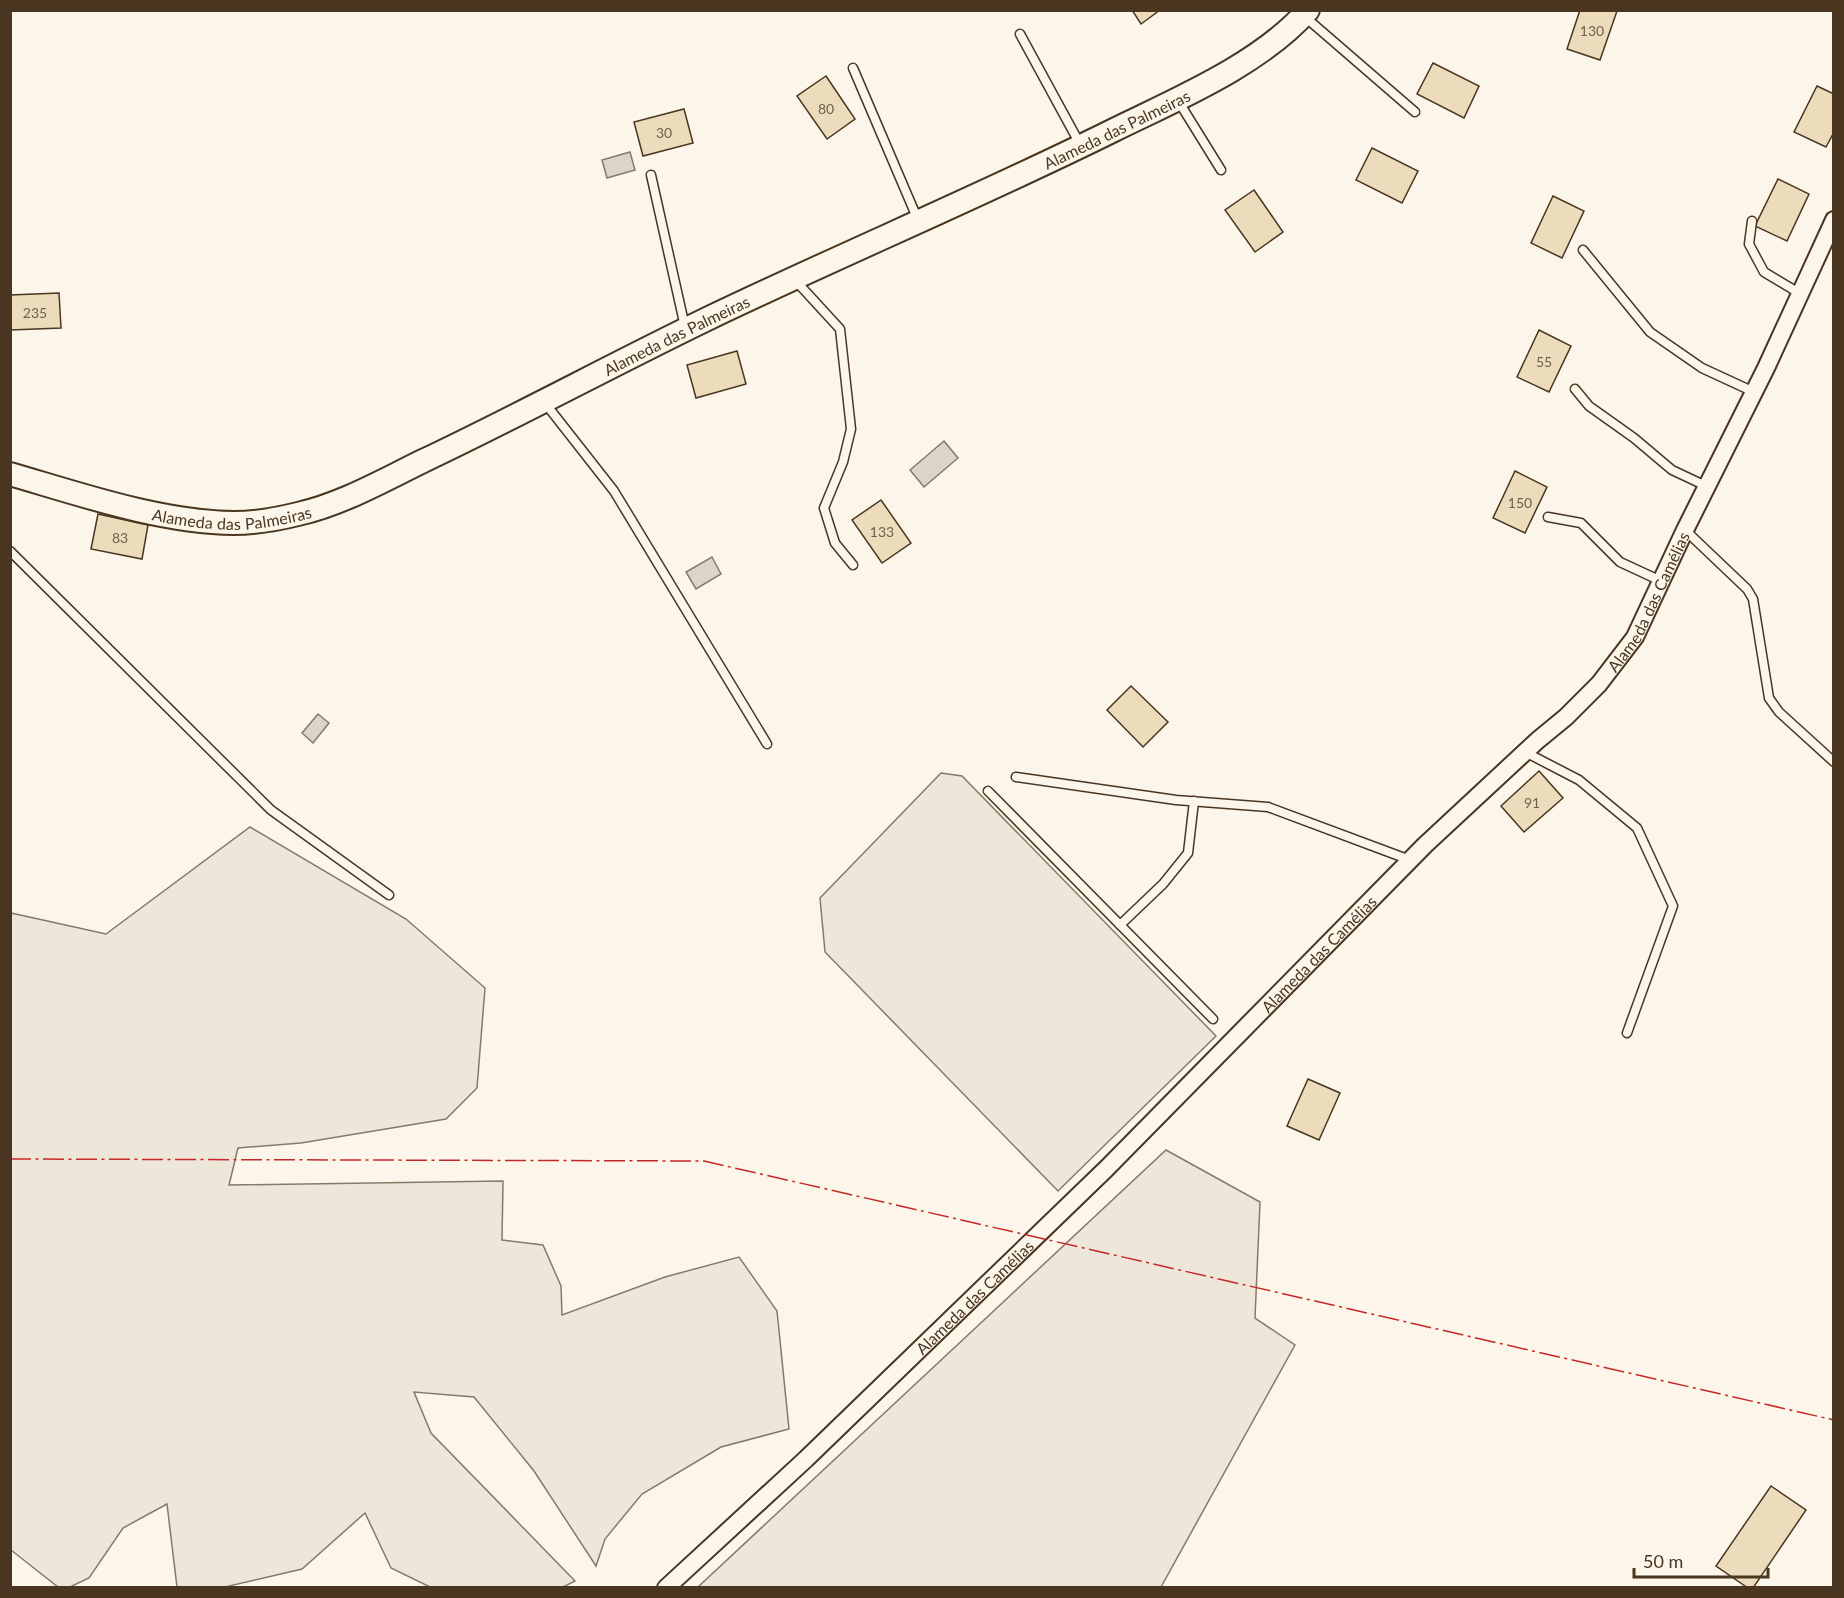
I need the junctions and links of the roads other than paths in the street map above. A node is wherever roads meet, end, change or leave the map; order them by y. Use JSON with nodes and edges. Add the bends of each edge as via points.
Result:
{"nodes":[{"id":1,"x":1306,"y":13,"type":"edge"},
{"id":2,"x":1020,"y":34,"type":"dead end"},
{"id":3,"x":853,"y":68,"type":"dead end"},
{"id":4,"x":1177,"y":99,"type":"junction"},
{"id":5,"x":1415,"y":112,"type":"dead end"},
{"id":6,"x":1081,"y":147,"type":"junction"},
{"id":7,"x":1221,"y":170,"type":"dead end"},
{"id":8,"x":651,"y":175,"type":"dead end"},
{"id":9,"x":1833,"y":220,"type":"edge"},
{"id":10,"x":1752,"y":221,"type":"dead end"},
{"id":11,"x":919,"y":223,"type":"junction"},
{"id":12,"x":1583,"y":250,"type":"dead end"},
{"id":13,"x":795,"y":279,"type":"junction"},
{"id":14,"x":1799,"y":293,"type":"junction"},
{"id":15,"x":686,"y":330,"type":"junction"},
{"id":16,"x":1575,"y":389,"type":"dead end"},
{"id":17,"x":1754,"y":392,"type":"junction"},
{"id":18,"x":544,"y":402,"type":"junction"},
{"id":19,"x":10,"y":474,"type":"edge"},
{"id":20,"x":1706,"y":486,"type":"junction"},
{"id":21,"x":1548,"y":517,"type":"dead end"},
{"id":22,"x":1685,"y":530,"type":"junction"},
{"id":23,"x":10,"y":551,"type":"edge"},
{"id":24,"x":853,"y":565,"type":"dead end"},
{"id":25,"x":1661,"y":581,"type":"junction"},
{"id":26,"x":767,"y":744,"type":"dead end"},
{"id":27,"x":1525,"y":752,"type":"junction"},
{"id":28,"x":1833,"y":762,"type":"edge"},
{"id":29,"x":1016,"y":777,"type":"dead end"},
{"id":30,"x":988,"y":791,"type":"dead end"},
{"id":31,"x":1194,"y":801,"type":"junction"},
{"id":32,"x":1410,"y":860,"type":"junction"},
{"id":33,"x":389,"y":895,"type":"dead end"},
{"id":34,"x":1120,"y":925,"type":"junction"},
{"id":35,"x":1213,"y":1019,"type":"dead end"},
{"id":36,"x":1627,"y":1033,"type":"dead end"},
{"id":37,"x":666,"y":1587,"type":"edge"}],
"edges":[{"from":1,"to":4,"type":"street","name":"Alameda das Palmeiras","via":[[1245,62]]},
{"from":1,"to":5,"type":"lane"},
{"from":2,"to":6,"type":"lane"},
{"from":3,"to":11,"type":"lane"},
{"from":4,"to":6,"type":"street","name":"Alameda das Palmeiras"},
{"from":4,"to":7,"type":"lane"},
{"from":6,"to":11,"type":"street","name":"Alameda das Palmeiras"},
{"from":8,"to":15,"type":"lane"},
{"from":9,"to":14,"type":"street","name":"Alameda das Camélias"},
{"from":10,"to":14,"type":"lane","via":[[1749,244],[1764,272]]},
{"from":11,"to":13,"type":"street","name":"Alameda das Palmeiras"},
{"from":12,"to":17,"type":"lane","via":[[1650,332],[1702,368]]},
{"from":13,"to":15,"type":"street","name":"Alameda das Palmeiras"},
{"from":13,"to":24,"type":"lane","via":[[840,329],[851,429],[843,462],[824,508],[835,543]]},
{"from":14,"to":17,"type":"street","name":"Alameda das Camélias"},
{"from":15,"to":18,"type":"street","name":"Alameda das Palmeiras"},
{"from":16,"to":20,"type":"lane","via":[[1589,406],[1672,470]]},
{"from":17,"to":20,"type":"street","name":"Alameda das Camélias"},
{"from":18,"to":19,"type":"street","name":"Alameda das Palmeiras","via":[[338,502],[271,519],[237,523],[189,520]]},
{"from":18,"to":26,"type":"lane","via":[[614,491]]},
{"from":20,"to":22,"type":"street","name":"Alameda das Camélias"},
{"from":21,"to":25,"type":"lane","via":[[1581,522],[1620,562]]},
{"from":22,"to":25,"type":"street","name":"Alameda das Camélias"},
{"from":22,"to":28,"type":"lane","via":[[1747,589],[1753,599],[1769,698]]},
{"from":23,"to":33,"type":"lane","via":[[270,810]]},
{"from":25,"to":27,"type":"street","name":"Alameda das Camélias","via":[[1635,637],[1616,663],[1566,717]]},
{"from":27,"to":32,"type":"street","name":"Alameda das Camélias"},
{"from":27,"to":36,"type":"lane","via":[[1579,780],[1637,828],[1673,906]]},
{"from":29,"to":31,"type":"lane"},
{"from":30,"to":34,"type":"lane"},
{"from":31,"to":32,"type":"lane","via":[[1268,807]]},
{"from":31,"to":34,"type":"lane","via":[[1188,853],[1163,884]]},
{"from":32,"to":37,"type":"street","name":"Alameda das Camélias","via":[[1107,1168],[806,1459]]},
{"from":34,"to":35,"type":"lane"}]}
